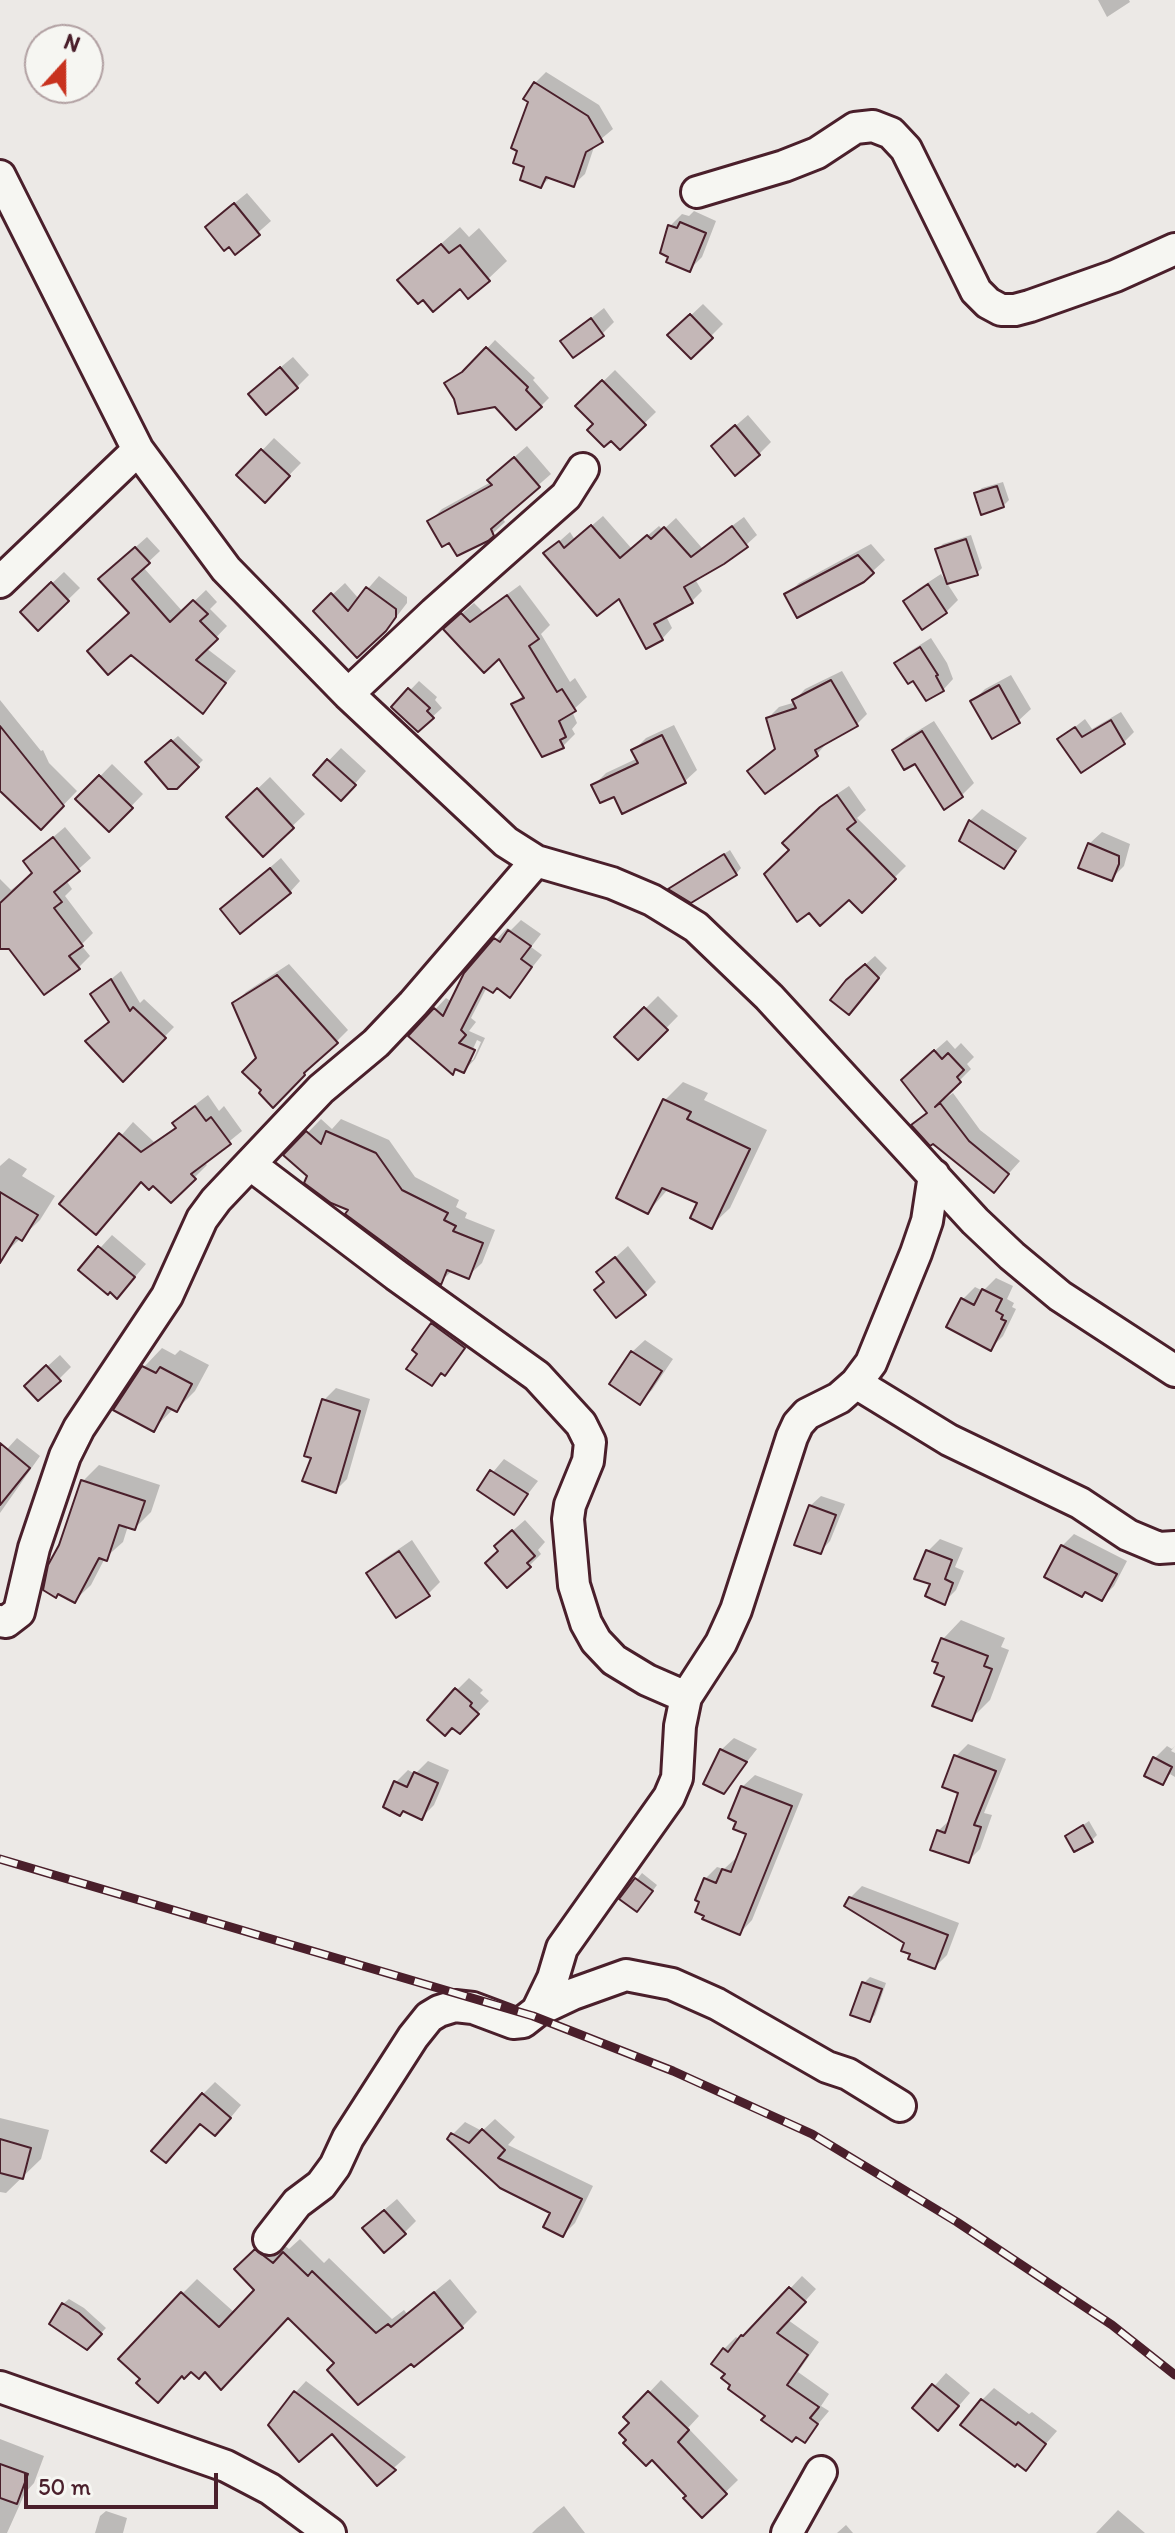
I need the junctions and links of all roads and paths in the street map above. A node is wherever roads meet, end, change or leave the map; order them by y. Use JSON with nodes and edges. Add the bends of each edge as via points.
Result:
{"nodes":[{"id":1,"x":0,"y":176,"type":"edge"},
{"id":2,"x":697,"y":192,"type":"dead end"},
{"id":3,"x":1175,"y":249,"type":"edge"},
{"id":4,"x":138,"y":450,"type":"junction"},
{"id":5,"x":583,"y":469,"type":"dead end"},
{"id":6,"x":0,"y":582,"type":"edge"},
{"id":7,"x":348,"y":694,"type":"junction"},
{"id":8,"x":536,"y":861,"type":"junction"},
{"id":9,"x":251,"y":1165,"type":"junction"},
{"id":10,"x":934,"y":1175,"type":"junction"},
{"id":11,"x":1175,"y":1371,"type":"edge"},
{"id":12,"x":856,"y":1383,"type":"junction"},
{"id":13,"x":1175,"y":1547,"type":"edge"},
{"id":14,"x":0,"y":1621,"type":"edge"},
{"id":15,"x":686,"y":1697,"type":"junction"},
{"id":16,"x":537,"y":2011,"type":"junction"},
{"id":17,"x":900,"y":2106,"type":"dead end"},
{"id":18,"x":269,"y":2239,"type":"dead end"},
{"id":19,"x":0,"y":2387,"type":"edge"},
{"id":20,"x":821,"y":2472,"type":"dead end"},
{"id":21,"x":322,"y":2530,"type":"edge"},
{"id":22,"x":787,"y":2533,"type":"edge"}],
"edges":[{"from":1,"to":4,"type":"street"},
{"from":2,"to":3,"type":"street","via":[[784,166],[817,153],[855,128],[873,126],[891,133],[906,149],[976,291],[1001,310],[1044,301]]},
{"from":4,"to":6,"type":"street"},
{"from":4,"to":7,"type":"street","via":[[226,569]]},
{"from":5,"to":7,"type":"street","via":[[566,496]]},
{"from":7,"to":8,"type":"street","via":[[506,842]]},
{"from":8,"to":9,"type":"street","via":[[413,1004],[321,1089]]},
{"from":8,"to":10,"type":"street","via":[[612,883],[696,927],[769,997]]},
{"from":9,"to":14,"type":"street","via":[[202,1219],[167,1296],[79,1428],[34,1548],[19,1612]]},
{"from":9,"to":15,"type":"street","via":[[537,1376],[581,1424],[590,1442],[588,1461],[568,1519],[574,1585],[586,1623],[614,1660]]},
{"from":10,"to":11,"type":"street","via":[[1002,1248],[1060,1296]]},
{"from":10,"to":12,"type":"street","via":[[916,1253],[871,1363]]},
{"from":12,"to":13,"type":"street","via":[[949,1440],[1080,1503],[1128,1535],[1159,1548]]},
{"from":12,"to":15,"type":"street","via":[[798,1424],[736,1610]]},
{"from":15,"to":16,"type":"street","via":[[677,1778],[669,1797],[562,1948]]},
{"from":16,"to":17,"type":"street","via":[[626,1975],[672,1984]]},
{"from":16,"to":18,"type":"street","via":[[513,2023],[455,2006],[429,2017],[335,2166]]},
{"from":19,"to":21,"type":"street","via":[[226,2466],[270,2489]]},
{"from":20,"to":22,"type":"street"}]}
